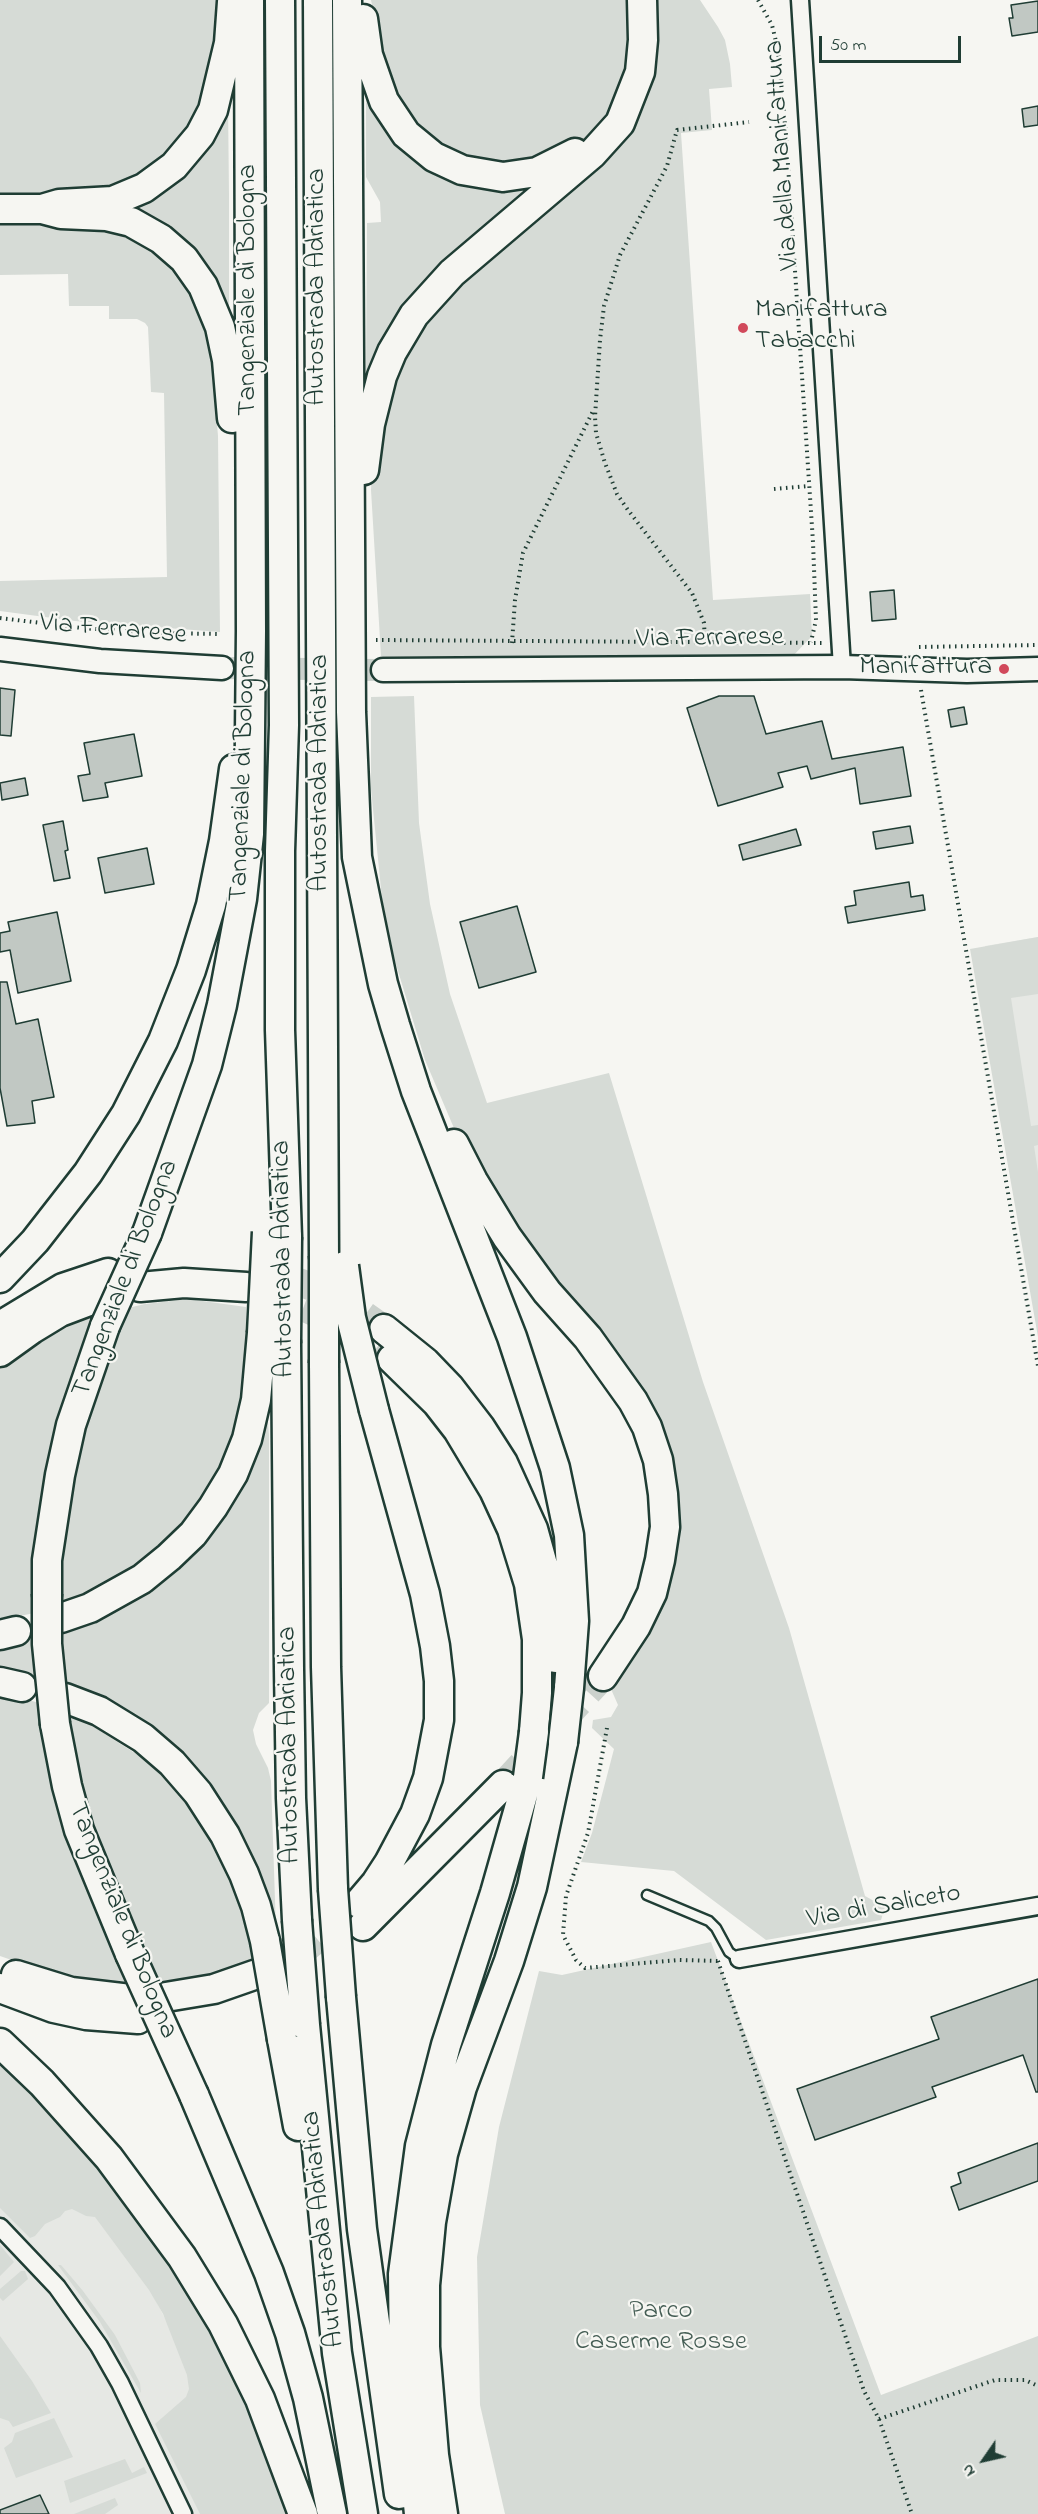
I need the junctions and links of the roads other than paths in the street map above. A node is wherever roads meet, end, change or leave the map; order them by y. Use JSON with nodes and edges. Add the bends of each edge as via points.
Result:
{"nodes":[{"id":1,"x":232,"y":0,"type":"edge"},
{"id":2,"x":249,"y":0,"type":"edge"},
{"id":3,"x":280,"y":0,"type":"edge"},
{"id":4,"x":318,"y":0,"type":"edge"},
{"id":5,"x":347,"y":0,"type":"edge"},
{"id":6,"x":361,"y":0,"type":"edge"},
{"id":7,"x":642,"y":0,"type":"edge"},
{"id":8,"x":800,"y":0,"type":"edge"},
{"id":9,"x":626,"y":109,"type":"junction"},
{"id":10,"x":0,"y":209,"type":"edge"},
{"id":11,"x":42,"y":209,"type":"junction"},
{"id":12,"x":250,"y":603,"type":"junction"},
{"id":13,"x":251,"y":631,"type":"junction"},
{"id":14,"x":0,"y":649,"type":"edge"},
{"id":15,"x":842,"y":667,"type":"junction"},
{"id":16,"x":222,"y":668,"type":"tunnel mouth"},
{"id":17,"x":1038,"y":669,"type":"edge"},
{"id":18,"x":383,"y":670,"type":"tunnel mouth"},
{"id":19,"x":351,"y":684,"type":"junction"},
{"id":20,"x":365,"y":898,"type":"junction"},
{"id":21,"x":334,"y":1261,"type":"junction"},
{"id":22,"x":144,"y":1277,"type":"dead end"},
{"id":23,"x":0,"y":1278,"type":"edge"},
{"id":24,"x":247,"y":1278,"type":"tunnel mouth"},
{"id":25,"x":0,"y":1326,"type":"edge"},
{"id":26,"x":384,"y":1329,"type":"tunnel mouth"},
{"id":27,"x":274,"y":1338,"type":"junction"},
{"id":28,"x":0,"y":1352,"type":"edge"},
{"id":29,"x":392,"y":1359,"type":"tunnel mouth"},
{"id":30,"x":62,"y":1618,"type":"dead end"},
{"id":31,"x":603,"y":1676,"type":"tunnel mouth"},
{"id":32,"x":65,"y":1698,"type":"dead end"},
{"id":33,"x":562,"y":1698,"type":"junction"},
{"id":34,"x":528,"y":1783,"type":"junction"},
{"id":35,"x":647,"y":1895,"type":"dead end"},
{"id":36,"x":1038,"y":1906,"type":"edge"},
{"id":37,"x":739,"y":1959,"type":"joint"},
{"id":38,"x":0,"y":1968,"type":"edge"},
{"id":39,"x":260,"y":1983,"type":"tunnel mouth"},
{"id":40,"x":0,"y":1988,"type":"edge"},
{"id":41,"x":169,"y":2007,"type":"dead end"},
{"id":42,"x":294,"y":2032,"type":"junction"},
{"id":43,"x":0,"y":2043,"type":"edge"},
{"id":44,"x":0,"y":2227,"type":"edge"},
{"id":45,"x":426,"y":2369,"type":"junction"},
{"id":46,"x":183,"y":2514,"type":"edge"},
{"id":47,"x":303,"y":2514,"type":"edge"},
{"id":48,"x":332,"y":2514,"type":"edge"},
{"id":49,"x":363,"y":2514,"type":"edge"},
{"id":50,"x":402,"y":2514,"type":"edge"},
{"id":51,"x":419,"y":2514,"type":"edge"},
{"id":52,"x":442,"y":2514,"type":"edge"},
{"id":53,"x":455,"y":2514,"type":"edge"}],
"edges":[{"from":1,"to":11,"type":"highway","via":[[230,43],[221,85],[207,122],[183,157],[156,180],[122,198]]},
{"from":2,"to":12,"type":"highway","name":"Tangenziale di Bologna"},
{"from":3,"to":27,"type":"highway","name":"Autostrada Adriatica","bridge":true,"via":[[284,725]]},
{"from":4,"to":21,"type":"highway","name":"Autostrada Adriatica","via":[[324,1059]]},
{"from":5,"to":19,"type":"highway"},
{"from":6,"to":9,"type":"highway","via":[[368,55],[391,113],[415,142],[454,167],[493,176],[537,172],[578,152]]},
{"from":7,"to":9,"type":"highway","via":[[641,64]]},
{"from":8,"to":15,"type":"street","name":"Via della Manifattura"},
{"from":9,"to":19,"type":"highway","via":[[616,130],[602,145],[437,287],[392,352],[374,407],[364,464],[361,582]]},
{"from":10,"to":11,"type":"highway"},
{"from":11,"to":12,"type":"highway","via":[[106,216],[139,226],[184,259],[209,296],[220,327],[230,381],[235,526]]},
{"from":12,"to":13,"type":"highway","name":"Tangenziale di Bologna"},
{"from":13,"to":23,"type":"highway","via":[[237,680],[233,775],[224,841],[211,905],[187,981],[163,1041],[126,1114],[66,1203]]},
{"from":13,"to":48,"type":"highway","name":"Tangenziale di Bologna","bridge":true,"via":[[249,834],[235,946],[207,1065],[147,1233],[105,1326],[71,1425],[47,1560],[49,1668],[55,1724],[79,1830],[269,2273],[308,2398]]},
{"from":14,"to":16,"type":"main road","name":"Via Ferrarese","via":[[100,661]]},
{"from":15,"to":17,"type":"main road","name":"Via Ferrarese","via":[[919,658],[967,671]]},
{"from":15,"to":18,"type":"main road","name":"Via Ferrarese"},
{"from":19,"to":20,"type":"highway","via":[[357,857]]},
{"from":20,"to":31,"type":"highway","via":[[424,1072],[460,1156],[507,1237],[633,1401],[658,1461],[665,1527],[652,1593]]},
{"from":20,"to":33,"type":"highway","via":[[383,984],[416,1091],[512,1337],[555,1468],[570,1546],[574,1621]]},
{"from":21,"to":34,"type":"highway","bridge":true,"via":[[424,1594],[439,1681],[439,1710],[428,1778],[415,1814],[361,1915]]},
{"from":21,"to":50,"type":"highway","name":"Autostrada Adriatica","bridge":true,"via":[[324,1363],[333,1889],[362,2229]]},
{"from":22,"to":24,"type":"highway","via":[[184,1283]]},
{"from":25,"to":28,"type":"highway","via":[[63,1288],[103,1285]]},
{"from":26,"to":33,"type":"highway","via":[[450,1388],[491,1445],[519,1496],[548,1583]]},
{"from":27,"to":30,"type":"highway","via":[[247,1439],[213,1508],[177,1550],[142,1579],[90,1608]]},
{"from":27,"to":42,"type":"highway","name":"Autostrada Adriatica","bridge":true,"via":[[297,1920]]},
{"from":29,"to":34,"type":"highway","bridge":true,"via":[[437,1403],[458,1430],[512,1529],[529,1584],[537,1639],[537,1693]]},
{"from":32,"to":42,"type":"highway","bridge":true,"via":[[99,1711],[143,1738],[198,1793],[244,1874]]},
{"from":33,"to":34,"type":"highway","via":[[558,1747]]},
{"from":34,"to":45,"type":"highway","via":[[532,1887],[462,2087],[443,2154],[430,2222]]},
{"from":34,"to":51,"type":"highway","via":[[446,2045],[420,2146],[403,2274],[404,2363]]},
{"from":35,"to":37,"type":"lane","via":[[709,1921],[729,1952]]},
{"from":36,"to":37,"type":"street","name":"Via di Saliceto"},
{"from":38,"to":40,"type":"highway","via":[[33,1982],[134,2009],[86,2015]]},
{"from":39,"to":41,"type":"highway","via":[[213,1989]]},
{"from":42,"to":49,"type":"highway","name":"Autostrada Adriatica"},
{"from":43,"to":47,"type":"highway","via":[[109,2158],[160,2224],[223,2324],[260,2399]]},
{"from":44,"to":46,"type":"street","via":[[52,2281],[99,2346]]},
{"from":45,"to":52,"type":"highway"},
{"from":45,"to":53,"type":"highway"}]}
